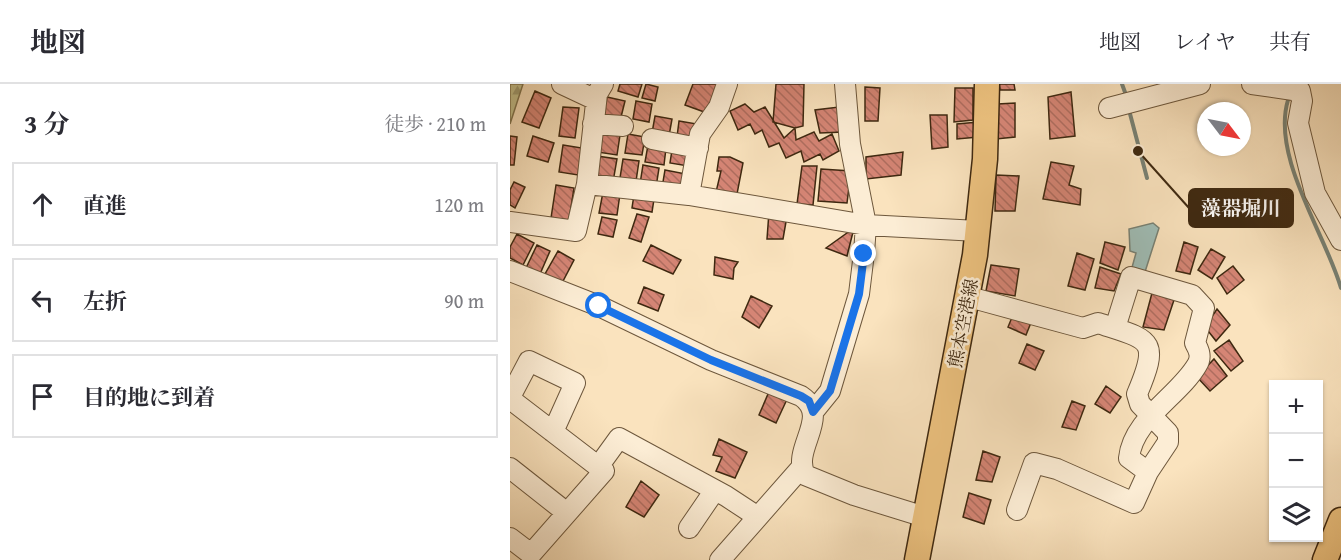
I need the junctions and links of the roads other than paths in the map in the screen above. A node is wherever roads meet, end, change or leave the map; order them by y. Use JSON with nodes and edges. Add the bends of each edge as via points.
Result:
{"nodes":[{"id":1,"x":562,"y":84,"type":"edge"},
{"id":2,"x":727,"y":84,"type":"edge"},
{"id":3,"x":845,"y":84,"type":"edge"},
{"id":4,"x":987,"y":84,"type":"edge"},
{"id":5,"x":1200,"y":84,"type":"edge"},
{"id":6,"x":1252,"y":84,"type":"edge"},
{"id":7,"x":599,"y":92,"type":"edge"},
{"id":8,"x":1109,"y":108,"type":"dead end"},
{"id":9,"x":593,"y":124,"type":"junction"},
{"id":10,"x":623,"y":126,"type":"dead end"},
{"id":11,"x":652,"y":139,"type":"dead end"},
{"id":12,"x":698,"y":148,"type":"junction"},
{"id":13,"x":587,"y":184,"type":"junction"},
{"id":14,"x":689,"y":195,"type":"junction"},
{"id":15,"x":510,"y":222,"type":"edge"},
{"id":16,"x":866,"y":225,"type":"junction"},
{"id":17,"x":978,"y":231,"type":"junction"},
{"id":18,"x":1341,"y":240,"type":"edge"},
{"id":19,"x":510,"y":271,"type":"edge"},
{"id":20,"x":969,"y":297,"type":"junction"},
{"id":21,"x":1114,"y":328,"type":"junction"},
{"id":22,"x":510,"y":398,"type":"edge"},
{"id":23,"x":813,"y":412,"type":"junction"},
{"id":24,"x":1152,"y":416,"type":"junction"},
{"id":25,"x":553,"y":432,"type":"junction"},
{"id":26,"x":598,"y":467,"type":"junction"},
{"id":27,"x":510,"y":468,"type":"edge"},
{"id":28,"x":801,"y":468,"type":"junction"},
{"id":29,"x":1148,"y":472,"type":"junction"},
{"id":30,"x":715,"y":490,"type":"junction"},
{"id":31,"x":1017,"y":510,"type":"dead end"},
{"id":32,"x":567,"y":513,"type":"junction"},
{"id":33,"x":758,"y":517,"type":"junction"},
{"id":34,"x":925,"y":517,"type":"junction"},
{"id":35,"x":1341,"y":520,"type":"edge"},
{"id":36,"x":689,"y":528,"type":"dead end"},
{"id":37,"x":510,"y":537,"type":"edge"},
{"id":38,"x":720,"y":560,"type":"edge"},
{"id":39,"x":917,"y":560,"type":"edge"},
{"id":40,"x":1324,"y":560,"type":"edge"}],
"edges":[{"from":1,"to":7,"type":"street"},
{"from":2,"to":12,"type":"street","via":[[719,107],[700,134]]},
{"from":3,"to":16,"type":"street","via":[[850,144]]},
{"from":4,"to":17,"type":"main road","name":"熊本空港線"},
{"from":5,"to":8,"type":"street"},
{"from":6,"to":18,"type":"street","via":[[1300,91],[1298,123],[1315,193]]},
{"from":7,"to":9,"type":"street"},
{"from":9,"to":10,"type":"street"},
{"from":9,"to":13,"type":"street"},
{"from":11,"to":12,"type":"street"},
{"from":12,"to":14,"type":"street"},
{"from":13,"to":14,"type":"street"},
{"from":13,"to":15,"type":"street","via":[[576,231]]},
{"from":14,"to":16,"type":"street"},
{"from":16,"to":17,"type":"street"},
{"from":16,"to":23,"type":"street","via":[[859,294],[830,391]]},
{"from":17,"to":20,"type":"main road","name":"熊本空港線"},
{"from":19,"to":23,"type":"street","via":[[801,396],[809,401]]},
{"from":20,"to":21,"type":"street","via":[[1083,328],[1098,323]]},
{"from":20,"to":34,"type":"main road","name":"熊本空港線"},
{"from":21,"to":24,"type":"street","via":[[1140,337],[1148,348],[1150,363],[1137,394],[1140,404]]},
{"from":21,"to":24,"type":"street","via":[[1131,277],[1192,295],[1204,308],[1195,343],[1200,351],[1198,364]]},
{"from":22,"to":25,"type":"street"},
{"from":22,"to":25,"type":"street","via":[[529,362],[574,383]]},
{"from":23,"to":28,"type":"street"},
{"from":24,"to":29,"type":"street","via":[[1168,433],[1168,442]]},
{"from":24,"to":29,"type":"street","via":[[1130,447],[1129,458]]},
{"from":25,"to":26,"type":"street"},
{"from":26,"to":30,"type":"street","via":[[619,438]]},
{"from":26,"to":32,"type":"street","via":[[603,471]]},
{"from":27,"to":32,"type":"street"},
{"from":28,"to":33,"type":"street"},
{"from":28,"to":34,"type":"street","via":[[813,480]]},
{"from":29,"to":31,"type":"street","via":[[1134,503],[1057,468],[1034,463]]},
{"from":30,"to":33,"type":"street"},
{"from":30,"to":36,"type":"street"},
{"from":32,"to":37,"type":"street","via":[[531,554]]},
{"from":33,"to":38,"type":"street"},
{"from":34,"to":39,"type":"main road","name":"熊本空港線"},
{"from":35,"to":40,"type":"main road"}]}
